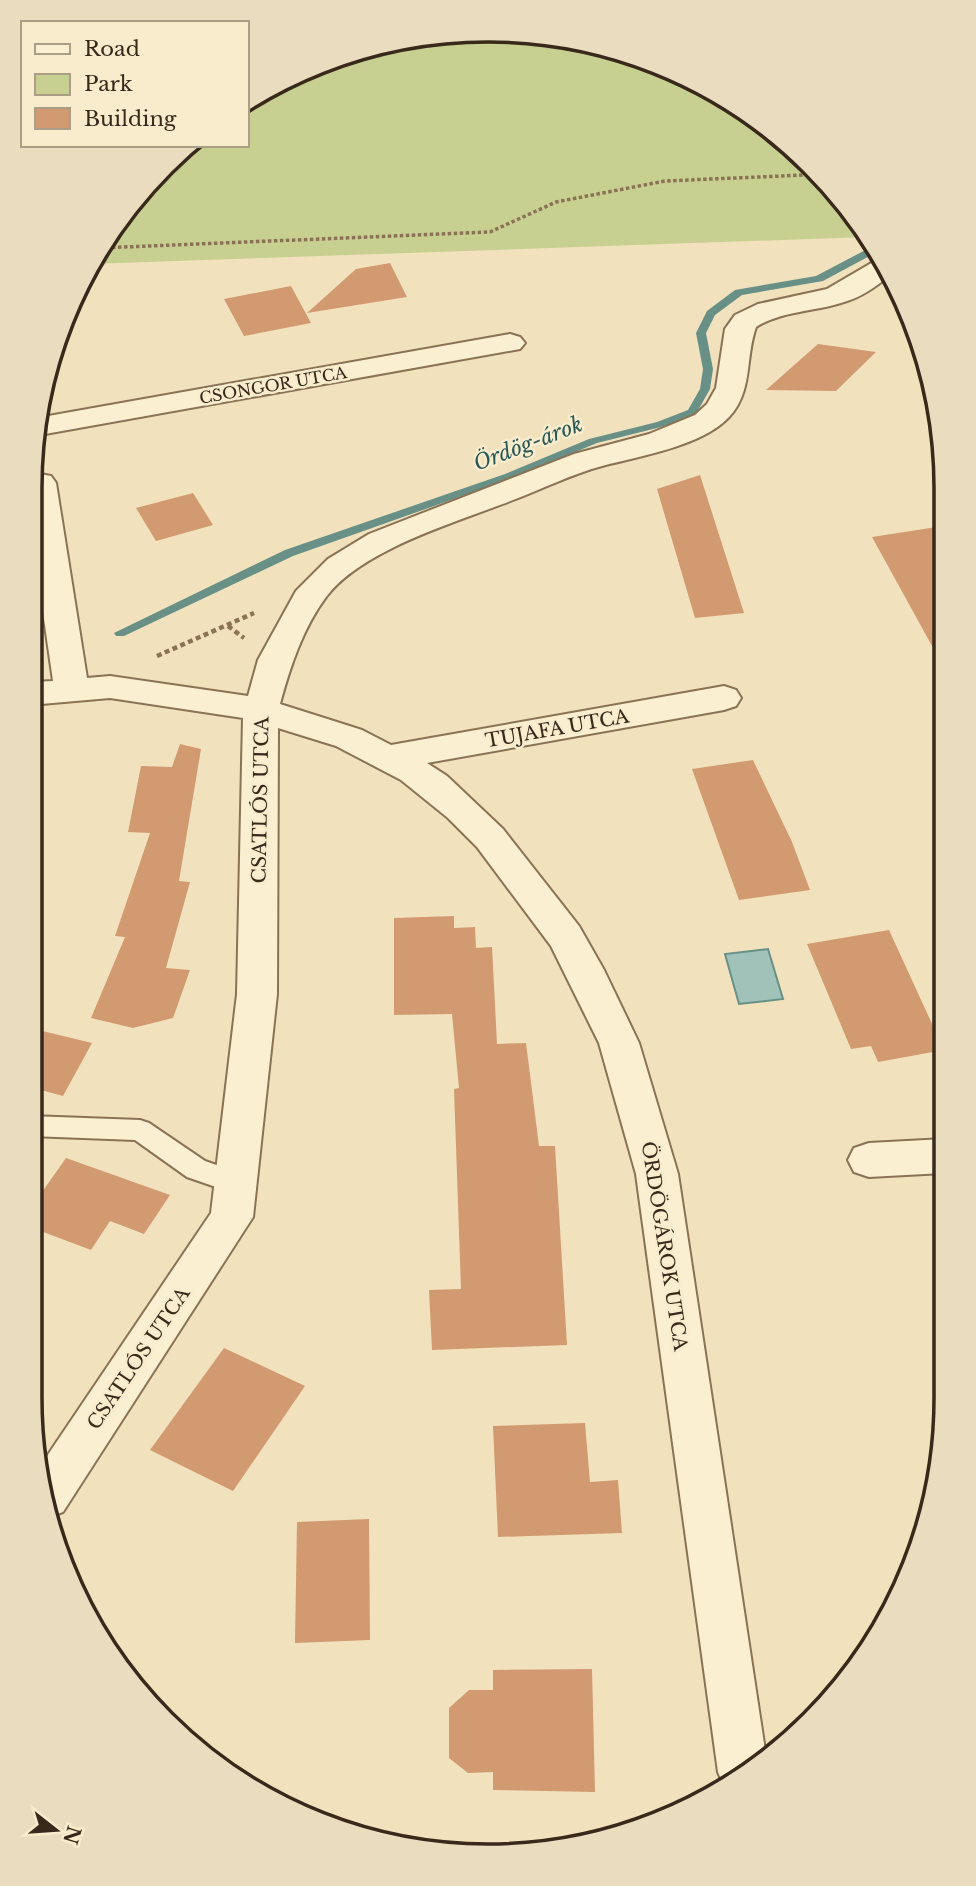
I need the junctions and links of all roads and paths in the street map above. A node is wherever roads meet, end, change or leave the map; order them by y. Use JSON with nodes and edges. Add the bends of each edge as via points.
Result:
{"nodes":[{"id":1,"x":807,"y":177,"type":"edge"},
{"id":2,"x":113,"y":247,"type":"edge"},
{"id":3,"x":877,"y":270,"type":"edge"},
{"id":4,"x":510,"y":343,"type":"dead end"},
{"id":5,"x":47,"y":426,"type":"edge"},
{"id":6,"x":42,"y":496,"type":"edge"},
{"id":7,"x":313,"y":591,"type":"junction"},
{"id":8,"x":155,"y":657,"type":"dead end"},
{"id":9,"x":71,"y":688,"type":"junction"},
{"id":10,"x":42,"y":692,"type":"edge"},
{"id":11,"x":724,"y":698,"type":"dead end"},
{"id":12,"x":261,"y":710,"type":"junction"},
{"id":13,"x":390,"y":758,"type":"junction"},
{"id":14,"x":42,"y":1126,"type":"edge"},
{"id":15,"x":934,"y":1157,"type":"edge"},
{"id":16,"x":869,"y":1160,"type":"dead end"},
{"id":17,"x":236,"y":1183,"type":"junction"},
{"id":18,"x":52,"y":1488,"type":"edge"},
{"id":19,"x":742,"y":1765,"type":"edge"}],
"edges":[{"from":1,"to":2,"type":"path","via":[[665,181],[556,202],[491,232]]},
{"from":3,"to":7,"type":"street","name":"CSATLÓS UTCA","via":[[849,290],[744,320],[731,388],[720,409],[706,422],[660,441],[585,461],[380,541],[340,566]]},
{"from":4,"to":5,"type":"street","name":"CSONGOR UTCA"},
{"from":6,"to":9,"type":"street"},
{"from":7,"to":8,"type":"path"},
{"from":7,"to":12,"type":"street","name":"CSATLÓS UTCA","via":[[275,660]]},
{"from":9,"to":10,"type":"street","name":"ÖRDÖGÁROK UTCA"},
{"from":9,"to":12,"type":"street","name":"ÖRDÖGÁROK UTCA","via":[[110,687]]},
{"from":11,"to":13,"type":"street","name":"TUJAFA UTCA"},
{"from":12,"to":13,"type":"street","name":"ÖRDÖGÁROK UTCA","via":[[329,730]]},
{"from":12,"to":17,"type":"street","name":"CSATLÓS UTCA","via":[[257,994]]},
{"from":13,"to":19,"type":"street","name":"ÖRDÖGÁROK UTCA","via":[[434,785],[489,838],[565,936],[618,1043],[657,1174]]},
{"from":14,"to":17,"type":"lane","via":[[140,1130],[196,1169]]},
{"from":15,"to":16,"type":"street"},
{"from":17,"to":18,"type":"street","name":"CSATLÓS UTCA","via":[[232,1217]]}]}
